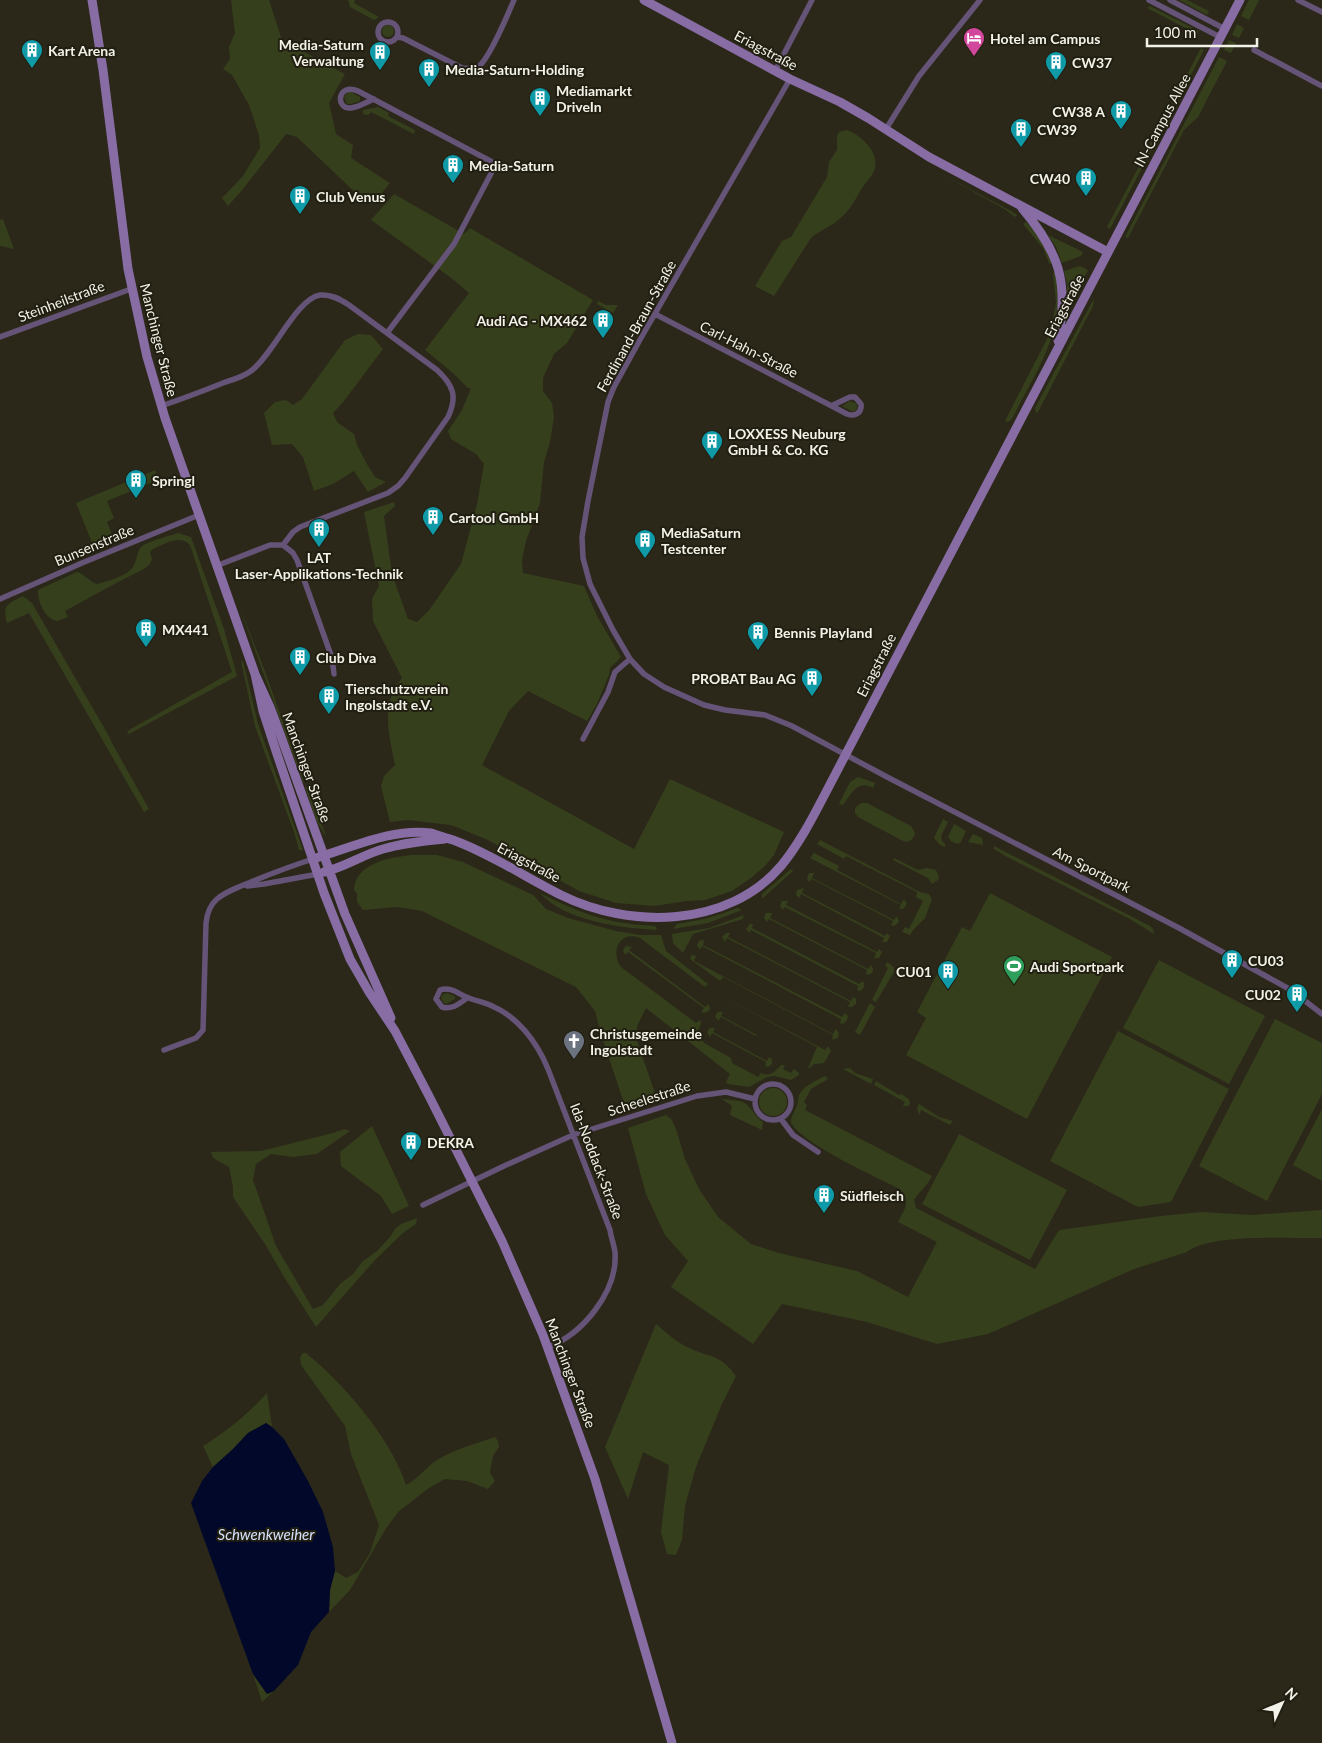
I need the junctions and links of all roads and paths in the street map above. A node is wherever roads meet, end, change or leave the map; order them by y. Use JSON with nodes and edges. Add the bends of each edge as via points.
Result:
{"nodes":[{"id":1,"x":92,"y":0,"type":"edge"},
{"id":2,"x":514,"y":0,"type":"edge"},
{"id":3,"x":644,"y":0,"type":"edge"},
{"id":4,"x":812,"y":0,"type":"edge"},
{"id":5,"x":980,"y":0,"type":"edge"},
{"id":6,"x":1149,"y":0,"type":"edge"},
{"id":7,"x":1170,"y":0,"type":"edge"},
{"id":8,"x":1240,"y":0,"type":"edge"},
{"id":9,"x":1298,"y":0,"type":"edge"},
{"id":10,"x":1322,"y":12,"type":"edge"},
{"id":11,"x":1222,"y":33,"type":"junction"},
{"id":12,"x":397,"y":37,"type":"dead end"},
{"id":13,"x":1254,"y":50,"type":"dead end"},
{"id":14,"x":775,"y":71,"type":"junction"},
{"id":15,"x":790,"y":79,"type":"junction"},
{"id":16,"x":1322,"y":86,"type":"edge"},
{"id":17,"x":374,"y":99,"type":"junction"},
{"id":18,"x":886,"y":129,"type":"junction"},
{"id":19,"x":1018,"y":204,"type":"junction"},
{"id":20,"x":1108,"y":252,"type":"junction"},
{"id":21,"x":131,"y":289,"type":"junction"},
{"id":22,"x":655,"y":314,"type":"junction"},
{"id":23,"x":387,"y":333,"type":"junction"},
{"id":24,"x":0,"y":337,"type":"edge"},
{"id":25,"x":1056,"y":351,"type":"junction"},
{"id":26,"x":833,"y":405,"type":"junction"},
{"id":27,"x":161,"y":406,"type":"junction"},
{"id":28,"x":199,"y":515,"type":"junction"},
{"id":29,"x":283,"y":545,"type":"junction"},
{"id":30,"x":216,"y":566,"type":"junction"},
{"id":31,"x":0,"y":599,"type":"edge"},
{"id":32,"x":630,"y":659,"type":"junction"},
{"id":33,"x":254,"y":674,"type":"junction"},
{"id":34,"x":334,"y":674,"type":"dead end"},
{"id":35,"x":583,"y":739,"type":"dead end"},
{"id":36,"x":846,"y":754,"type":"junction"},
{"id":37,"x":448,"y":839,"type":"junction"},
{"id":38,"x":324,"y":856,"type":"junction"},
{"id":39,"x":313,"y":859,"type":"junction"},
{"id":40,"x":329,"y":871,"type":"junction"},
{"id":41,"x":318,"y":874,"type":"junction"},
{"id":42,"x":240,"y":886,"type":"junction"},
{"id":43,"x":467,"y":998,"type":"junction"},
{"id":44,"x":1322,"y":1014,"type":"edge"},
{"id":45,"x":395,"y":1032,"type":"junction"},
{"id":46,"x":164,"y":1050,"type":"dead end"},
{"id":47,"x":755,"y":1099,"type":"junction"},
{"id":48,"x":781,"y":1119,"type":"junction"},
{"id":49,"x":573,"y":1136,"type":"junction"},
{"id":50,"x":818,"y":1152,"type":"dead end"},
{"id":51,"x":472,"y":1181,"type":"junction"},
{"id":52,"x":423,"y":1205,"type":"dead end"},
{"id":53,"x":548,"y":1347,"type":"junction"},
{"id":54,"x":672,"y":1743,"type":"edge"}],
"edges":[{"from":1,"to":21,"type":"street","name":"Manchinger Straße"},
{"from":2,"to":12,"type":"street","via":[[487,55],[477,68],[462,68]]},
{"from":3,"to":14,"type":"street","name":"Eriagstraße"},
{"from":4,"to":14,"type":"street"},
{"from":5,"to":18,"type":"street","via":[[919,76]]},
{"from":6,"to":11,"type":"street"},
{"from":7,"to":11,"type":"street"},
{"from":8,"to":11,"type":"street","name":"IN-Campus Allee"},
{"from":9,"to":10,"type":"street"},
{"from":11,"to":20,"type":"street","name":"IN-Campus Allee"},
{"from":13,"to":16,"type":"street"},
{"from":14,"to":15,"type":"street","name":"Eriagstraße"},
{"from":15,"to":18,"type":"street","name":"Eriagstraße","via":[[840,102]]},
{"from":15,"to":22,"type":"street","name":"Ferdinand-Braun-Straße"},
{"from":17,"to":17,"type":"street","via":[[353,89],[340,96],[343,106],[348,109]]},
{"from":17,"to":23,"type":"street","via":[[496,164],[454,244]]},
{"from":18,"to":19,"type":"street","name":"Eriagstraße","via":[[929,157]]},
{"from":19,"to":20,"type":"street","name":"Eriagstraße"},
{"from":19,"to":25,"type":"street","via":[[1044,237],[1059,268],[1063,304]]},
{"from":20,"to":25,"type":"street","name":"Eriagstraße"},
{"from":21,"to":24,"type":"street","name":"Steinheilstraße"},
{"from":21,"to":27,"type":"street","name":"Manchinger Straße"},
{"from":22,"to":26,"type":"street","name":"Carl-Hahn-Straße"},
{"from":22,"to":32,"type":"street","name":"Ferdinand-Braun-Straße","via":[[608,402],[582,537],[583,558],[590,584]]},
{"from":23,"to":27,"type":"street","via":[[339,298],[328,295],[312,298],[253,370]]},
{"from":23,"to":29,"type":"street","via":[[448,382],[454,398],[448,417],[398,486],[300,527]]},
{"from":25,"to":36,"type":"street","name":"Eriagstraße"},
{"from":26,"to":26,"type":"street","name":"Carl-Hahn-Straße","via":[[852,416],[862,408],[855,397]]},
{"from":27,"to":28,"type":"street","name":"Manchinger Straße"},
{"from":28,"to":30,"type":"street","name":"Manchinger Straße"},
{"from":28,"to":31,"type":"street","name":"Bunsenstraße"},
{"from":29,"to":30,"type":"street","via":[[270,545]]},
{"from":29,"to":34,"type":"street","via":[[297,560],[332,658]]},
{"from":30,"to":33,"type":"street","name":"Manchinger Straße"},
{"from":32,"to":35,"type":"street","via":[[615,672]]},
{"from":32,"to":36,"type":"street","name":"Ferdinand-Braun-Straße","via":[[644,674],[690,700],[725,710],[765,714]]},
{"from":33,"to":38,"type":"street","name":"Manchinger Straße","via":[[270,707]]},
{"from":33,"to":39,"type":"street","name":"Manchinger Straße","via":[[270,736]]},
{"from":36,"to":37,"type":"street","name":"Eriagstraße","via":[[799,840],[781,866],[744,896],[716,908],[686,915],[633,917],[597,910],[562,896],[486,854]]},
{"from":36,"to":44,"type":"street","name":"Am Sportpark","via":[[1179,928],[1291,990]]},
{"from":37,"to":38,"type":"street","name":"Eriagstraße","via":[[432,834],[391,835]]},
{"from":37,"to":40,"type":"street","name":"Eriagstraße","via":[[382,850]]},
{"from":38,"to":39,"type":"street","name":"Eriagstraße"},
{"from":38,"to":40,"type":"street","name":"Manchinger Straße"},
{"from":39,"to":40,"type":"street"},
{"from":39,"to":41,"type":"street","name":"Manchinger Straße"},
{"from":39,"to":42,"type":"street"},
{"from":40,"to":41,"type":"street","name":"Eriagstraße"},
{"from":40,"to":45,"type":"street","name":"Manchinger Straße"},
{"from":41,"to":42,"type":"street"},
{"from":41,"to":45,"type":"street","name":"Manchinger Straße","via":[[350,959]]},
{"from":42,"to":46,"type":"street","via":[[217,899],[207,914],[201,1033],[193,1040]]},
{"from":43,"to":43,"type":"street","name":"Ida-Noddack-Straße","via":[[447,989],[440,990],[436,999],[442,1007],[448,1008]]},
{"from":43,"to":49,"type":"street","name":"Ida-Noddack-Straße","via":[[504,1012],[530,1036],[544,1058]]},
{"from":45,"to":51,"type":"street","name":"Manchinger Straße"},
{"from":47,"to":48,"type":"street","via":[[761,1116]]},
{"from":47,"to":48,"type":"street","via":[[767,1085],[779,1084],[785,1088],[792,1105]]},
{"from":47,"to":49,"type":"street","name":"Scheelestraße","via":[[726,1092],[697,1096]]},
{"from":48,"to":50,"type":"street","via":[[793,1135]]},
{"from":49,"to":51,"type":"street","name":"Scheelestraße"},
{"from":49,"to":53,"type":"street","name":"Ida-Noddack-Straße","via":[[610,1230],[615,1253],[612,1277],[604,1298],[573,1333]]},
{"from":51,"to":52,"type":"street","name":"Scheelestraße"},
{"from":51,"to":53,"type":"street","name":"Manchinger Straße","via":[[512,1262]]},
{"from":53,"to":54,"type":"street","name":"Manchinger Straße","via":[[595,1479]]}]}
